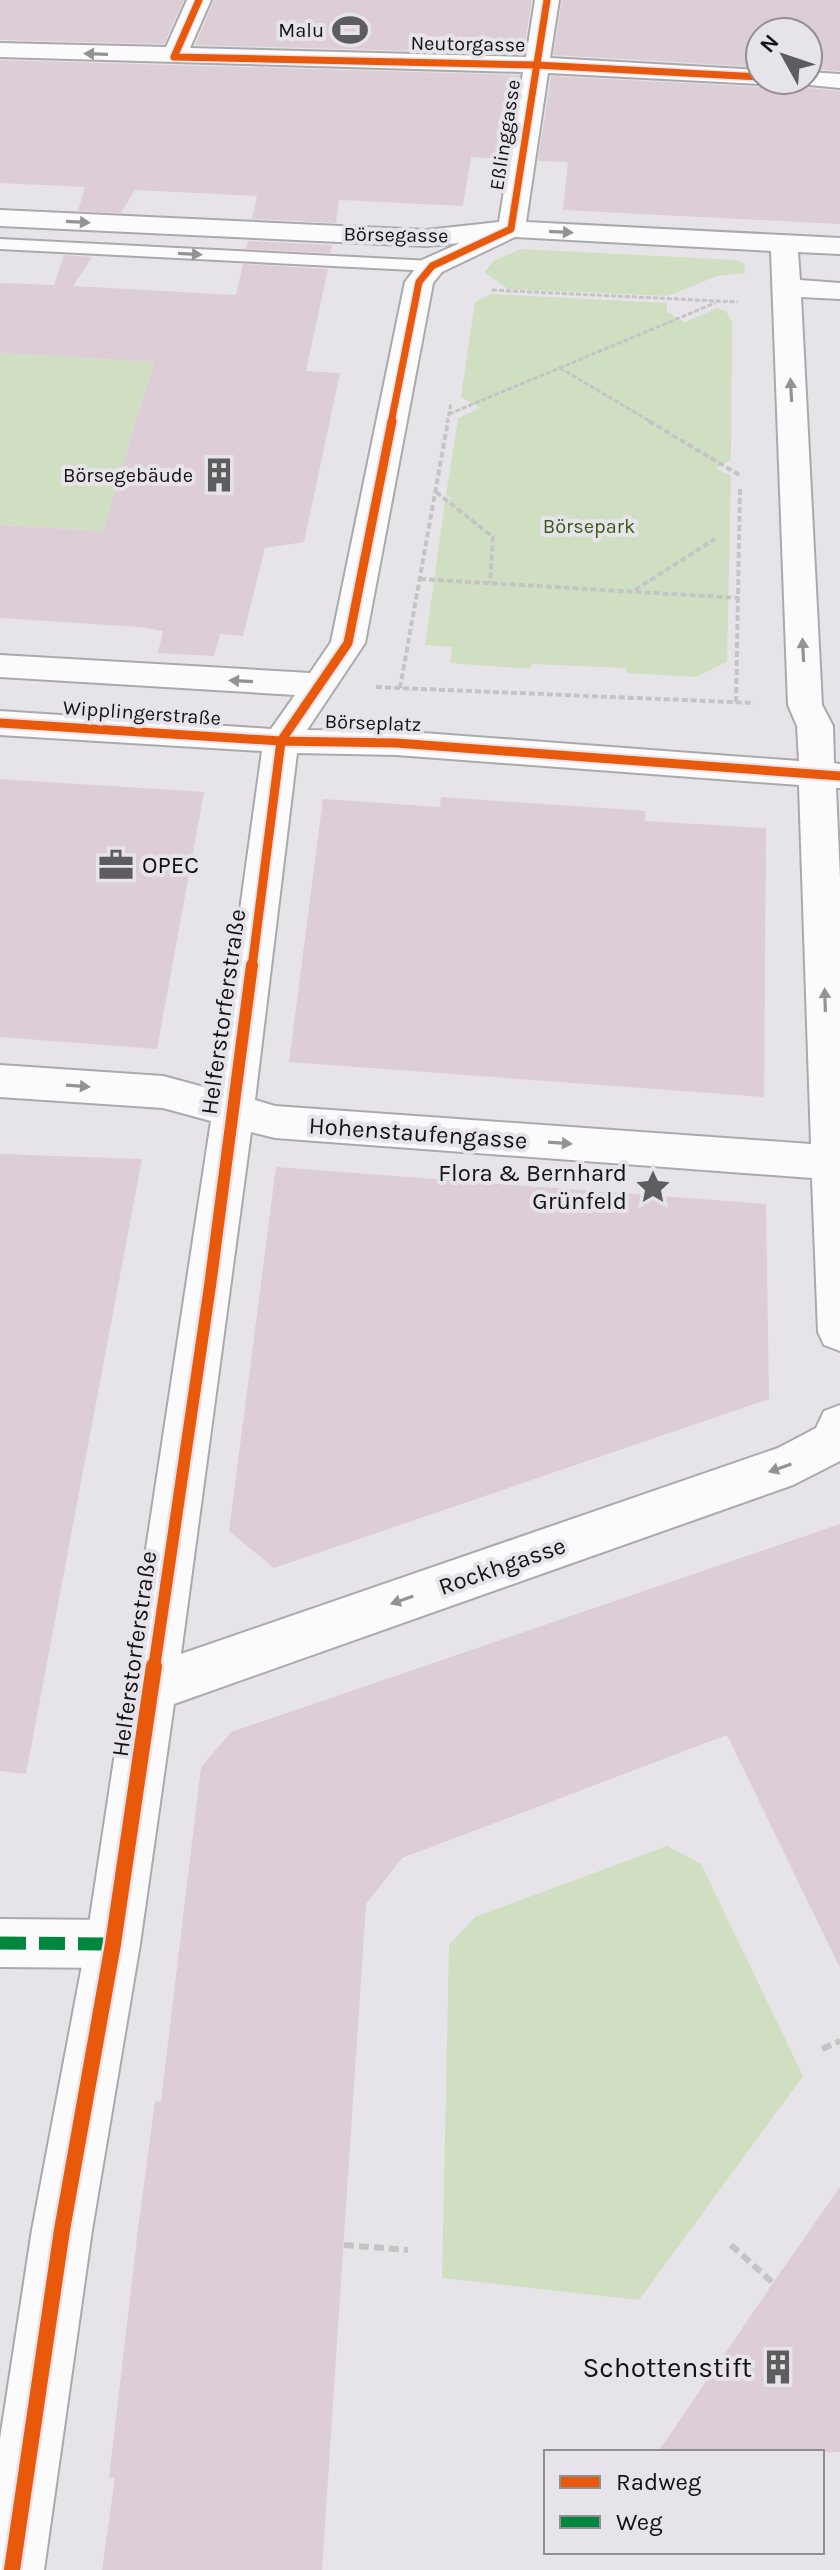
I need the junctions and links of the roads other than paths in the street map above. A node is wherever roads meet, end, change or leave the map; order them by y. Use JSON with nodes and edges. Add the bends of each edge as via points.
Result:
{"nodes":[{"id":1,"x":199,"y":0,"type":"edge"},
{"id":2,"x":547,"y":0,"type":"edge"},
{"id":3,"x":0,"y":50,"type":"edge"},
{"id":4,"x":174,"y":57,"type":"junction"},
{"id":5,"x":536,"y":65,"type":"junction"},
{"id":6,"x":744,"y":76,"type":"edge"},
{"id":7,"x":0,"y":218,"type":"edge"},
{"id":8,"x":511,"y":229,"type":"junction"},
{"id":9,"x":784,"y":243,"type":"junction"},
{"id":10,"x":0,"y":244,"type":"edge"},
{"id":11,"x":840,"y":246,"type":"edge"},
{"id":12,"x":426,"y":262,"type":"junction"},
{"id":13,"x":785,"y":288,"type":"junction"},
{"id":14,"x":840,"y":291,"type":"edge"},
{"id":15,"x":0,"y":666,"type":"edge"},
{"id":16,"x":319,"y":685,"type":"junction"},
{"id":17,"x":820,"y":719,"type":"edge"},
{"id":18,"x":0,"y":723,"type":"edge"},
{"id":19,"x":281,"y":741,"type":"junction"},
{"id":20,"x":828,"y":775,"type":"edge"},
{"id":21,"x":0,"y":1081,"type":"edge"},
{"id":22,"x":232,"y":1112,"type":"junction"},
{"id":23,"x":835,"y":1162,"type":"edge"},
{"id":24,"x":840,"y":1332,"type":"edge"},
{"id":25,"x":840,"y":1425,"type":"edge"},
{"id":26,"x":151,"y":1688,"type":"junction"},
{"id":27,"x":0,"y":1943,"type":"edge"},
{"id":28,"x":113,"y":1944,"type":"junction"},
{"id":29,"x":12,"y":2570,"type":"edge"}],
"edges":[{"from":1,"to":4,"type":"street"},
{"from":2,"to":5,"type":"street","name":"Eßlinggasse"},
{"from":4,"to":3,"type":"street","name":"Neutorgasse","one_way":true},
{"from":4,"to":5,"type":"street","name":"Neutorgasse"},
{"from":5,"to":6,"type":"street","name":"Neutorgasse"},
{"from":5,"to":8,"type":"street","name":"Eßlinggasse"},
{"from":7,"to":12,"type":"street","name":"Börsegasse","one_way":true},
{"from":8,"to":9,"type":"street","one_way":true},
{"from":8,"to":12,"type":"street"},
{"from":9,"to":11,"type":"street"},
{"from":9,"to":13,"type":"street"},
{"from":10,"to":12,"type":"lane","one_way":true},
{"from":12,"to":16,"type":"street","name":"Börseplatz","via":[[348,643]]},
{"from":13,"to":14,"type":"street"},
{"from":17,"to":13,"type":"street","one_way":true},
{"from":16,"to":15,"type":"street","name":"Wipplingerstraße","one_way":true},
{"from":16,"to":19,"type":"street","name":"Börseplatz"},
{"from":17,"to":20,"type":"street"},
{"from":18,"to":19,"type":"street","name":"Wipplingerstraße"},
{"from":19,"to":20,"type":"street","name":"Börseplatz","via":[[396,743]]},
{"from":19,"to":22,"type":"street","name":"Helferstorferstraße"},
{"from":23,"to":20,"type":"street","one_way":true},
{"from":21,"to":22,"type":"street","name":"Hohenstaufengasse","one_way":true,"via":[[163,1092]]},
{"from":22,"to":23,"type":"street","name":"Hohenstaufengasse","one_way":true,"via":[[275,1122]]},
{"from":22,"to":26,"type":"street","name":"Helferstorferstraße"},
{"from":23,"to":24,"type":"street"},
{"from":25,"to":26,"type":"street","name":"Rockhgasse","one_way":true,"via":[[832,1442],[793,1464]]},
{"from":26,"to":28,"type":"street","name":"Helferstorferstraße"},
{"from":27,"to":28,"type":"street"},
{"from":28,"to":29,"type":"street","name":"Helferstorferstraße","via":[[62,2230]]}]}
